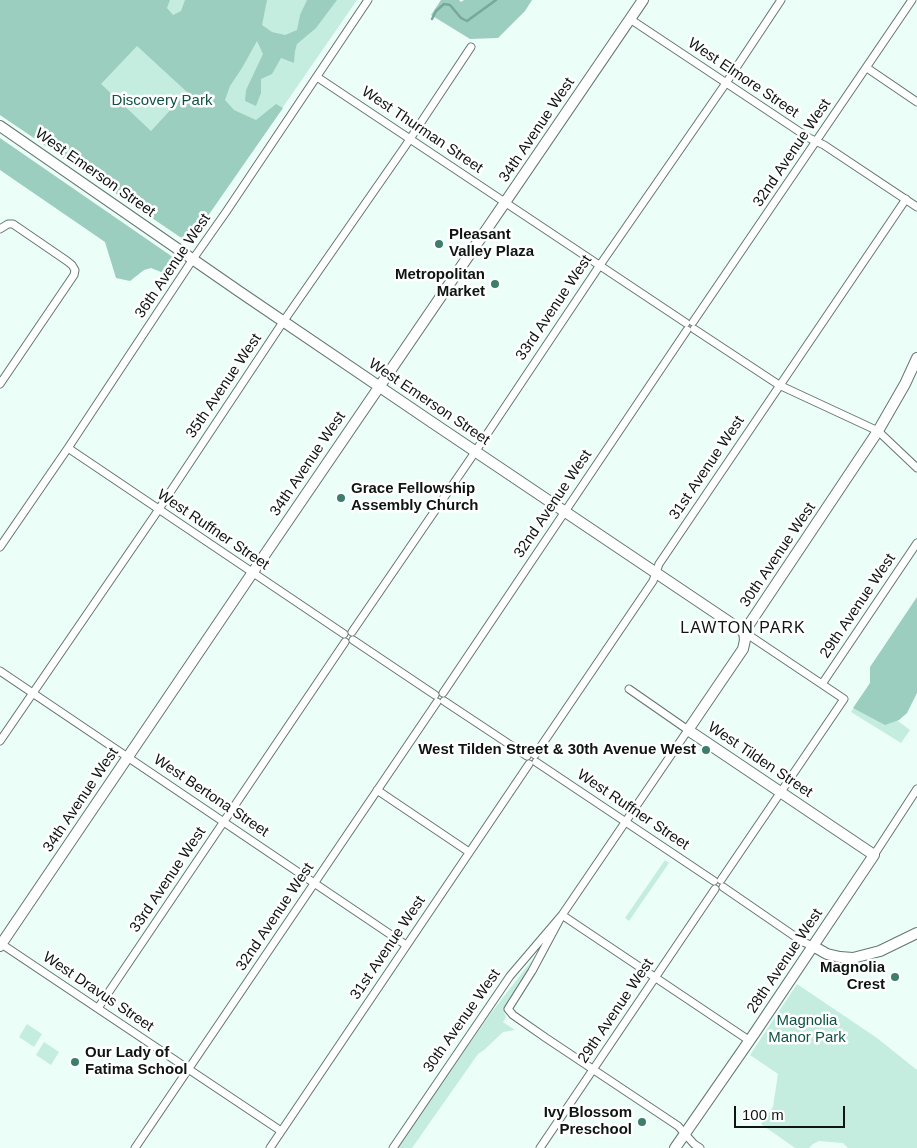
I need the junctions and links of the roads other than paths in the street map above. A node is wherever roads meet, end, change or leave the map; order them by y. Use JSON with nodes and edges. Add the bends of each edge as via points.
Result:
{"nodes":[{"id":1,"x":368,"y":0,"type":"edge"},
{"id":2,"x":643,"y":0,"type":"edge"},
{"id":3,"x":781,"y":0,"type":"edge"},
{"id":4,"x":912,"y":0,"type":"edge"},
{"id":5,"x":630,"y":19,"type":"junction"},
{"id":6,"x":471,"y":47,"type":"dead end"},
{"id":7,"x":867,"y":68,"type":"junction"},
{"id":8,"x":317,"y":77,"type":"junction"},
{"id":9,"x":726,"y":83,"type":"junction"},
{"id":10,"x":917,"y":102,"type":"edge"},
{"id":11,"x":0,"y":126,"type":"edge"},
{"id":12,"x":410,"y":139,"type":"junction"},
{"id":13,"x":817,"y":141,"type":"junction"},
{"id":14,"x":906,"y":199,"type":"junction"},
{"id":15,"x":505,"y":202,"type":"junction"},
{"id":16,"x":917,"y":207,"type":"edge"},
{"id":17,"x":1,"y":228,"type":"edge"},
{"id":18,"x":193,"y":259,"type":"junction"},
{"id":19,"x":600,"y":265,"type":"junction"},
{"id":20,"x":283,"y":322,"type":"junction"},
{"id":21,"x":690,"y":326,"type":"junction"},
{"id":22,"x":917,"y":358,"type":"edge"},
{"id":23,"x":0,"y":384,"type":"edge"},
{"id":24,"x":779,"y":385,"type":"junction"},
{"id":25,"x":380,"y":387,"type":"junction"},
{"id":26,"x":878,"y":431,"type":"junction"},
{"id":27,"x":68,"y":448,"type":"junction"},
{"id":28,"x":475,"y":451,"type":"junction"},
{"id":29,"x":917,"y":468,"type":"edge"},
{"id":30,"x":158,"y":509,"type":"junction"},
{"id":31,"x":565,"y":511,"type":"junction"},
{"id":32,"x":917,"y":543,"type":"edge"},
{"id":33,"x":0,"y":547,"type":"edge"},
{"id":34,"x":253,"y":572,"type":"junction"},
{"id":35,"x":656,"y":572,"type":"junction"},
{"id":36,"x":744,"y":632,"type":"junction"},
{"id":37,"x":344,"y":634,"type":"junction"},
{"id":38,"x":353,"y":636,"type":"junction"},
{"id":39,"x":345,"y":642,"type":"junction"},
{"id":40,"x":0,"y":671,"type":"edge"},
{"id":41,"x":822,"y":684,"type":"junction"},
{"id":42,"x":629,"y":689,"type":"dead end"},
{"id":43,"x":33,"y":693,"type":"junction"},
{"id":44,"x":440,"y":698,"type":"junction"},
{"id":45,"x":844,"y":699,"type":"joint"},
{"id":46,"x":688,"y":730,"type":"junction"},
{"id":47,"x":0,"y":741,"type":"edge"},
{"id":48,"x":128,"y":757,"type":"junction"},
{"id":49,"x":532,"y":759,"type":"junction"},
{"id":50,"x":917,"y":789,"type":"edge"},
{"id":51,"x":377,"y":790,"type":"junction"},
{"id":52,"x":781,"y":792,"type":"junction"},
{"id":53,"x":224,"y":822,"type":"junction"},
{"id":54,"x":626,"y":822,"type":"junction"},
{"id":55,"x":469,"y":852,"type":"junction"},
{"id":56,"x":874,"y":854,"type":"junction"},
{"id":57,"x":315,"y":883,"type":"junction"},
{"id":58,"x":718,"y":884,"type":"junction"},
{"id":59,"x":562,"y":915,"type":"junction"},
{"id":60,"x":917,"y":933,"type":"edge"},
{"id":61,"x":1,"y":944,"type":"edge"},
{"id":62,"x":406,"y":945,"type":"junction"},
{"id":63,"x":813,"y":946,"type":"junction"},
{"id":64,"x":655,"y":977,"type":"junction"},
{"id":65,"x":98,"y":1008,"type":"junction"},
{"id":66,"x":750,"y":1041,"type":"junction"},
{"id":67,"x":189,"y":1069,"type":"junction"},
{"id":68,"x":593,"y":1070,"type":"junction"},
{"id":69,"x":281,"y":1131,"type":"junction"},
{"id":70,"x":685,"y":1134,"type":"junction"},
{"id":71,"x":135,"y":1148,"type":"edge"},
{"id":72,"x":270,"y":1148,"type":"edge"},
{"id":73,"x":393,"y":1148,"type":"edge"},
{"id":74,"x":540,"y":1148,"type":"edge"},
{"id":75,"x":675,"y":1148,"type":"edge"},
{"id":76,"x":700,"y":1148,"type":"edge"}],
"edges":[{"from":1,"to":8,"type":"street","name":"36th Avenue West"},
{"from":2,"to":5,"type":"street","name":"34th Avenue West"},
{"from":3,"to":9,"type":"street","name":"33rd Avenue West"},
{"from":4,"to":7,"type":"street","name":"32nd Avenue West"},
{"from":5,"to":9,"type":"street","name":"West Elmore Street"},
{"from":5,"to":15,"type":"street","name":"34th Avenue West"},
{"from":6,"to":12,"type":"street","name":"35th Avenue West"},
{"from":7,"to":10,"type":"street"},
{"from":7,"to":13,"type":"street","name":"32nd Avenue West"},
{"from":8,"to":12,"type":"street","name":"West Thurman Street"},
{"from":8,"to":18,"type":"street","name":"36th Avenue West"},
{"from":9,"to":13,"type":"street","name":"West Elmore Street"},
{"from":9,"to":19,"type":"street","name":"33rd Avenue West"},
{"from":11,"to":18,"type":"street","name":"West Emerson Street"},
{"from":12,"to":15,"type":"street","name":"West Thurman Street"},
{"from":12,"to":20,"type":"street","name":"35th Avenue West"},
{"from":13,"to":14,"type":"street","name":"West Elmore Street"},
{"from":13,"to":21,"type":"street","name":"32nd Avenue West"},
{"from":14,"to":16,"type":"street","name":"West Elmore Street"},
{"from":14,"to":24,"type":"street","name":"31st Avenue West"},
{"from":15,"to":19,"type":"street","name":"West Thurman Street"},
{"from":15,"to":25,"type":"street","name":"34th Avenue West"},
{"from":17,"to":23,"type":"street","via":[[13,224],[75,270]]},
{"from":18,"to":20,"type":"street","name":"West Emerson Street"},
{"from":18,"to":27,"type":"street","name":"36th Avenue West"},
{"from":19,"to":21,"type":"street","name":"West Thurman Street"},
{"from":19,"to":28,"type":"street","name":"33rd Avenue West"},
{"from":20,"to":25,"type":"street","name":"West Emerson Street"},
{"from":20,"to":30,"type":"street","name":"35th Avenue West"},
{"from":21,"to":24,"type":"street","name":"West Thurman Street"},
{"from":21,"to":31,"type":"street","name":"32nd Avenue West"},
{"from":22,"to":26,"type":"street","name":"30th Avenue West"},
{"from":24,"to":26,"type":"street","name":"West Thurman Street"},
{"from":24,"to":35,"type":"street","name":"31st Avenue West"},
{"from":25,"to":28,"type":"street","name":"West Emerson Street"},
{"from":25,"to":34,"type":"street","name":"34th Avenue West"},
{"from":26,"to":29,"type":"street","name":"West Thurman Street"},
{"from":26,"to":36,"type":"street","name":"30th Avenue West"},
{"from":27,"to":30,"type":"street","name":"West Ruffner Street"},
{"from":27,"to":33,"type":"street","name":"36th Avenue West"},
{"from":28,"to":31,"type":"street","name":"West Emerson Street"},
{"from":28,"to":38,"type":"street","name":"33rd Avenue West"},
{"from":30,"to":34,"type":"street","name":"West Ruffner Street"},
{"from":30,"to":43,"type":"street","name":"35th Avenue West"},
{"from":31,"to":35,"type":"street","name":"West Emerson Street"},
{"from":31,"to":44,"type":"street","name":"32nd Avenue West"},
{"from":32,"to":41,"type":"street","name":"29th Avenue West"},
{"from":34,"to":37,"type":"street","name":"West Ruffner Street"},
{"from":34,"to":48,"type":"street","name":"34th Avenue West"},
{"from":35,"to":36,"type":"street","name":"West Emerson Street"},
{"from":35,"to":49,"type":"street","name":"31st Avenue West"},
{"from":36,"to":41,"type":"street","name":"West Emerson Street"},
{"from":36,"to":46,"type":"street","name":"30th Avenue West","via":[[743,649]]},
{"from":37,"to":38,"type":"street","via":[[347,631]]},
{"from":37,"to":39,"type":"street"},
{"from":38,"to":39,"type":"street","via":[[350,643]]},
{"from":38,"to":44,"type":"street","name":"West Ruffner Street"},
{"from":39,"to":53,"type":"street","name":"33rd Avenue West"},
{"from":40,"to":43,"type":"street","name":"West Bertona Street"},
{"from":41,"to":45,"type":"street","name":"West Emerson Street"},
{"from":42,"to":46,"type":"street","name":"West Tilden Street"},
{"from":43,"to":47,"type":"street","name":"35th Avenue West"},
{"from":43,"to":48,"type":"street","name":"West Bertona Street"},
{"from":44,"to":49,"type":"street","name":"West Ruffner Street"},
{"from":44,"to":51,"type":"street","name":"32nd Avenue West"},
{"from":45,"to":52,"type":"street","name":"29th Avenue West"},
{"from":46,"to":52,"type":"street","name":"West Tilden Street"},
{"from":46,"to":54,"type":"street","name":"30th Avenue West"},
{"from":48,"to":53,"type":"street","name":"West Bertona Street"},
{"from":48,"to":61,"type":"street","name":"34th Avenue West"},
{"from":49,"to":54,"type":"street","name":"West Ruffner Street"},
{"from":49,"to":55,"type":"street","name":"31st Avenue West"},
{"from":50,"to":56,"type":"street","name":"28th Avenue West"},
{"from":51,"to":55,"type":"street"},
{"from":51,"to":57,"type":"street","name":"32nd Avenue West"},
{"from":52,"to":56,"type":"street","name":"West Tilden Street"},
{"from":52,"to":58,"type":"street","name":"29th Avenue West"},
{"from":53,"to":57,"type":"street","name":"West Bertona Street"},
{"from":53,"to":65,"type":"street","name":"33rd Avenue West"},
{"from":54,"to":58,"type":"street","name":"West Ruffner Street"},
{"from":54,"to":59,"type":"street","name":"30th Avenue West"},
{"from":55,"to":62,"type":"street","name":"31st Avenue West"},
{"from":56,"to":63,"type":"street","name":"28th Avenue West"},
{"from":57,"to":62,"type":"street","name":"West Bertona Street"},
{"from":57,"to":67,"type":"street","name":"32nd Avenue West"},
{"from":58,"to":63,"type":"street","name":"West Ruffner Street"},
{"from":58,"to":64,"type":"street","name":"29th Avenue West"},
{"from":59,"to":64,"type":"street"},
{"from":59,"to":68,"type":"street","name":"30th Avenue West","via":[[508,1009]]},
{"from":59,"to":73,"type":"street","name":"30th Avenue West","via":[[510,976]]},
{"from":60,"to":63,"type":"street","via":[[880,951],[853,958],[827,954]]},
{"from":61,"to":65,"type":"street","name":"West Dravus Street"},
{"from":62,"to":69,"type":"street","name":"31st Avenue West"},
{"from":63,"to":66,"type":"street","name":"28th Avenue West"},
{"from":64,"to":66,"type":"street"},
{"from":64,"to":68,"type":"street","name":"29th Avenue West"},
{"from":65,"to":67,"type":"street","name":"West Dravus Street"},
{"from":66,"to":70,"type":"street","name":"28th Avenue West"},
{"from":67,"to":69,"type":"street","name":"West Dravus Street"},
{"from":67,"to":71,"type":"street","name":"32nd Avenue West"},
{"from":68,"to":70,"type":"street","via":[[678,1126]]},
{"from":68,"to":74,"type":"street","name":"29th Avenue West"},
{"from":69,"to":72,"type":"street","name":"31st Avenue West"},
{"from":70,"to":75,"type":"street","name":"28th Avenue West"},
{"from":70,"to":76,"type":"street"}]}
